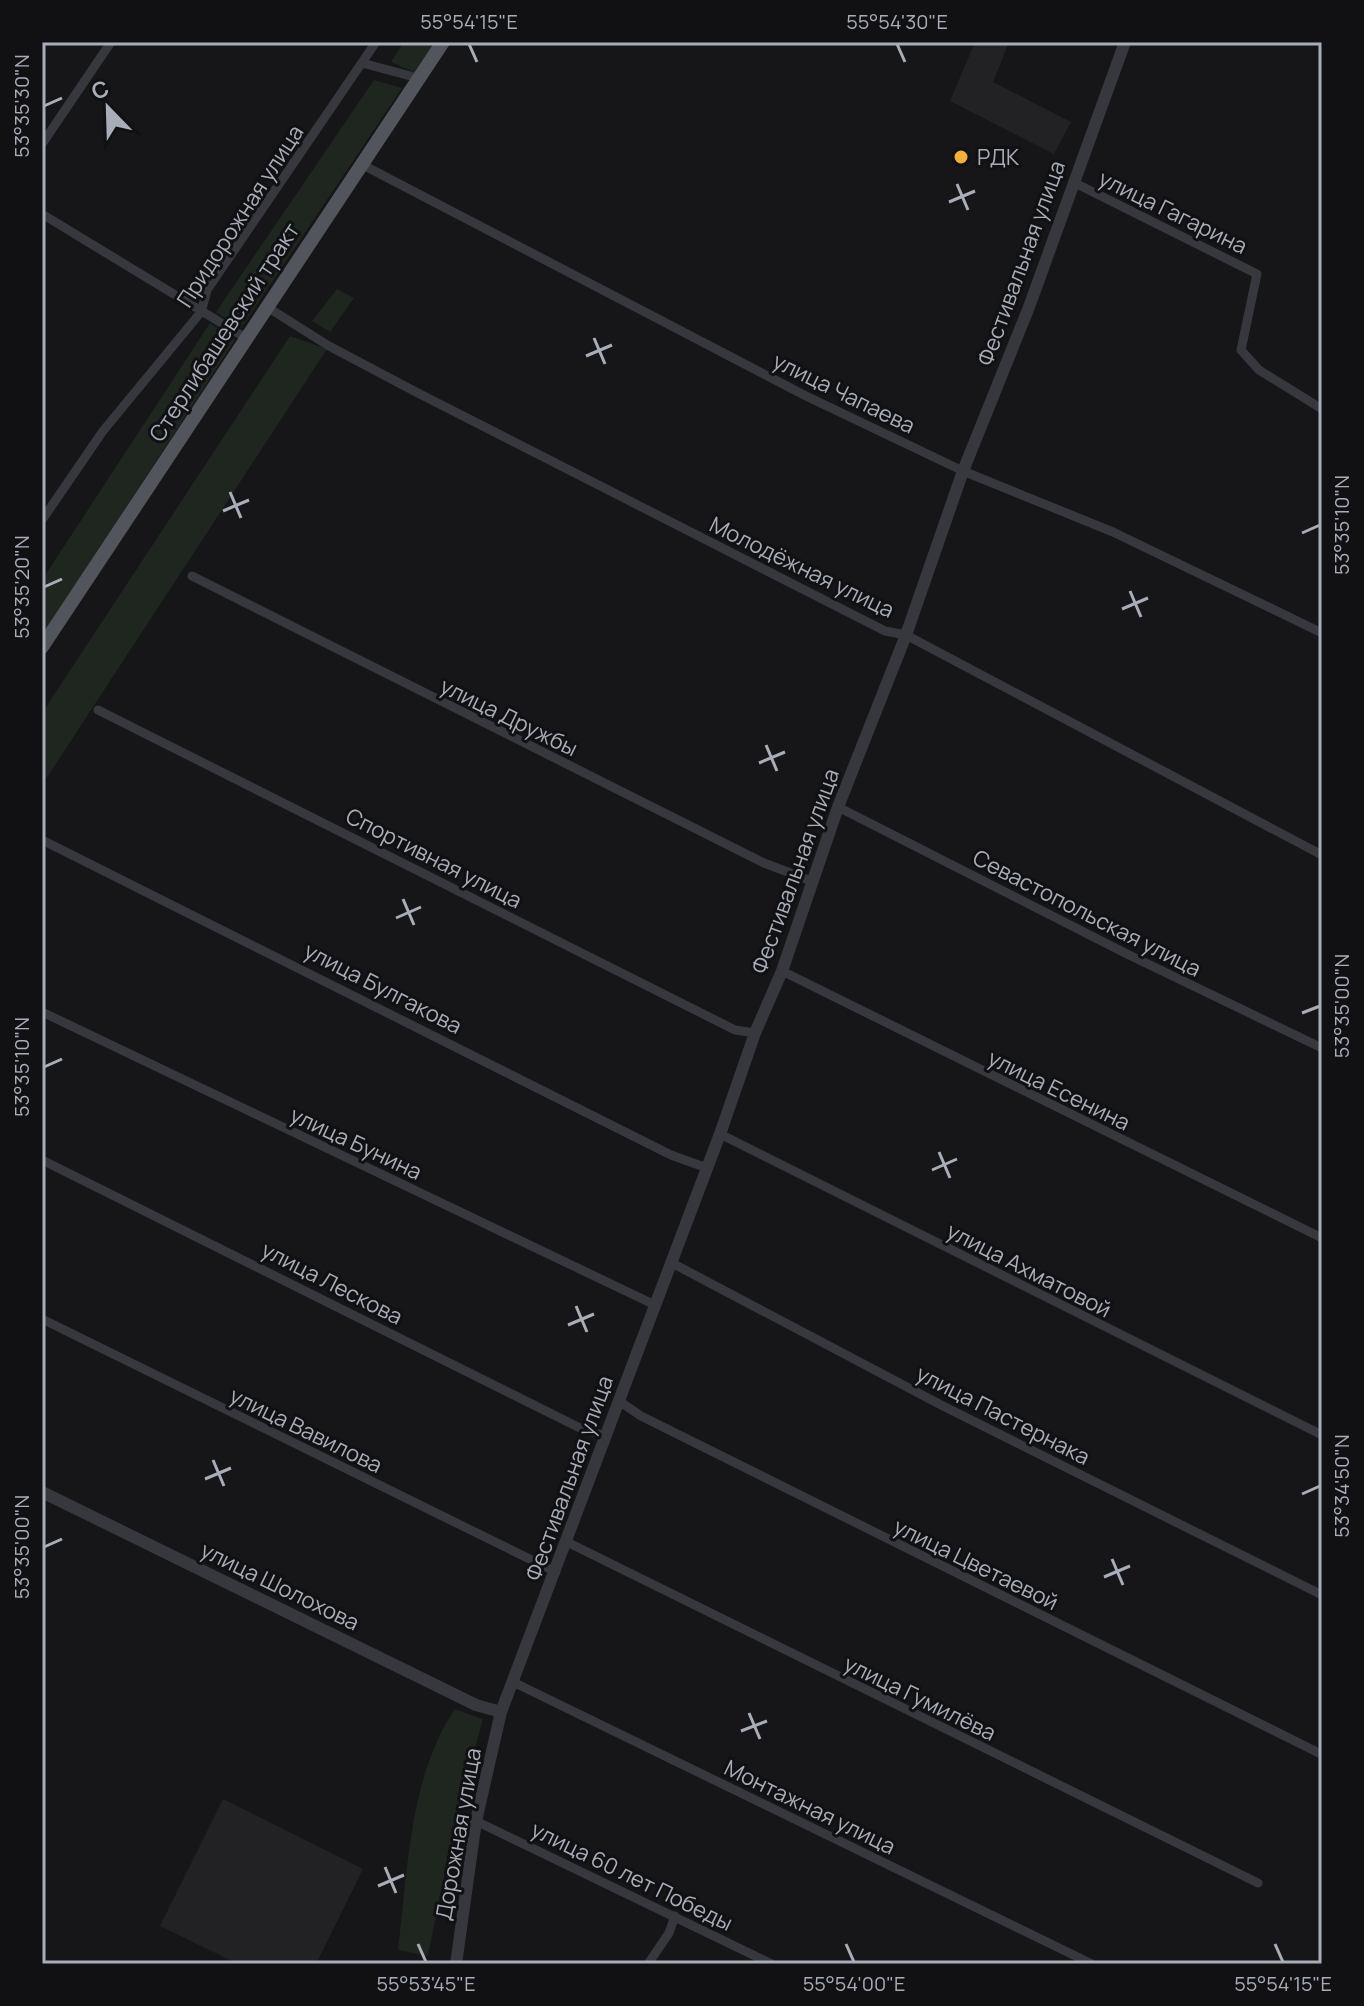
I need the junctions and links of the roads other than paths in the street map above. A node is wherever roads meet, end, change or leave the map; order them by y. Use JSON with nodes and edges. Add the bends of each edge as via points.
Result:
{"nodes":[{"id":1,"x":111,"y":42,"type":"edge"},
{"id":2,"x":376,"y":42,"type":"edge"},
{"id":3,"x":443,"y":42,"type":"edge"},
{"id":4,"x":1125,"y":42,"type":"edge"},
{"id":5,"x":362,"y":63,"type":"junction"},
{"id":6,"x":418,"y":78,"type":"junction"},
{"id":7,"x":42,"y":144,"type":"edge"},
{"id":8,"x":361,"y":164,"type":"junction"},
{"id":9,"x":1073,"y":182,"type":"junction"},
{"id":10,"x":42,"y":214,"type":"edge"},
{"id":11,"x":267,"y":307,"type":"junction"},
{"id":12,"x":201,"y":312,"type":"junction"},
{"id":13,"x":246,"y":338,"type":"junction"},
{"id":14,"x":1322,"y":409,"type":"edge"},
{"id":15,"x":963,"y":471,"type":"junction"},
{"id":16,"x":42,"y":520,"type":"edge"},
{"id":17,"x":192,"y":576,"type":"dead end"},
{"id":18,"x":1322,"y":633,"type":"edge"},
{"id":19,"x":906,"y":635,"type":"junction"},
{"id":20,"x":42,"y":647,"type":"edge"},
{"id":21,"x":98,"y":710,"type":"dead end"},
{"id":22,"x":838,"y":807,"type":"junction"},
{"id":23,"x":42,"y":840,"type":"edge"},
{"id":24,"x":1322,"y":855,"type":"edge"},
{"id":25,"x":814,"y":882,"type":"junction"},
{"id":26,"x":782,"y":971,"type":"junction"},
{"id":27,"x":42,"y":1012,"type":"edge"},
{"id":28,"x":755,"y":1033,"type":"junction"},
{"id":29,"x":1322,"y":1048,"type":"edge"},
{"id":30,"x":720,"y":1134,"type":"junction"},
{"id":31,"x":42,"y":1160,"type":"edge"},
{"id":32,"x":707,"y":1168,"type":"junction"},
{"id":33,"x":1322,"y":1238,"type":"edge"},
{"id":34,"x":670,"y":1262,"type":"junction"},
{"id":35,"x":655,"y":1305,"type":"junction"},
{"id":36,"x":42,"y":1319,"type":"edge"},
{"id":37,"x":619,"y":1401,"type":"junction"},
{"id":38,"x":1322,"y":1435,"type":"edge"},
{"id":39,"x":606,"y":1436,"type":"junction"},
{"id":40,"x":42,"y":1492,"type":"edge"},
{"id":41,"x":567,"y":1542,"type":"junction"},
{"id":42,"x":556,"y":1572,"type":"junction"},
{"id":43,"x":1322,"y":1595,"type":"edge"},
{"id":44,"x":513,"y":1682,"type":"junction"},
{"id":45,"x":501,"y":1712,"type":"junction"},
{"id":46,"x":1321,"y":1754,"type":"edge"},
{"id":47,"x":476,"y":1821,"type":"junction"},
{"id":48,"x":1258,"y":1883,"type":"dead end"},
{"id":49,"x":675,"y":1916,"type":"junction"},
{"id":50,"x":456,"y":1964,"type":"edge"},
{"id":51,"x":648,"y":1964,"type":"edge"},
{"id":52,"x":772,"y":1964,"type":"edge"},
{"id":53,"x":1092,"y":1964,"type":"edge"}],
"edges":[{"from":1,"to":7,"type":"street"},
{"from":2,"to":5,"type":"street","name":"Придорожная улица"},
{"from":3,"to":6,"type":"main road","name":"Стерлибашевский тракт"},
{"from":4,"to":9,"type":"street","name":"Фестивальная улица"},
{"from":5,"to":6,"type":"street"},
{"from":5,"to":12,"type":"street","name":"Придорожная улица","via":[[207,290]]},
{"from":6,"to":8,"type":"main road","name":"Стерлибашевский тракт"},
{"from":8,"to":11,"type":"main road","name":"Стерлибашевский тракт"},
{"from":8,"to":15,"type":"street","name":"улица Чапаева","via":[[806,396]]},
{"from":9,"to":14,"type":"street","name":"улица Гагарина","via":[[1257,274],[1241,350],[1259,370]]},
{"from":9,"to":15,"type":"street","name":"Фестивальная улица"},
{"from":10,"to":12,"type":"street"},
{"from":11,"to":13,"type":"main road","name":"Стерлибашевский тракт"},
{"from":11,"to":19,"type":"street","name":"Молодёжная улица","via":[[428,398],[885,631]]},
{"from":12,"to":13,"type":"street"},
{"from":12,"to":16,"type":"street","name":"Придорожная улица","via":[[103,431]]},
{"from":13,"to":20,"type":"main road","name":"Стерлибашевский тракт"},
{"from":15,"to":18,"type":"street","name":"улица Чапаева","via":[[1113,532]]},
{"from":15,"to":19,"type":"street","name":"Фестивальная улица"},
{"from":17,"to":25,"type":"street","name":"улица Дружбы","via":[[722,842]]},
{"from":19,"to":22,"type":"street","name":"Фестивальная улица"},
{"from":19,"to":24,"type":"street","name":"Молодёжная улица"},
{"from":21,"to":28,"type":"street","name":"Спортивная улица","via":[[735,1030]]},
{"from":22,"to":25,"type":"street","name":"Фестивальная улица"},
{"from":22,"to":29,"type":"street","name":"Севастопольская улица"},
{"from":23,"to":32,"type":"street","name":"улица Булгакова","via":[[671,1155]]},
{"from":25,"to":26,"type":"street","name":"Фестивальная улица"},
{"from":26,"to":28,"type":"street","name":"Фестивальная улица"},
{"from":26,"to":33,"type":"street","name":"улица Есенина"},
{"from":27,"to":35,"type":"street","name":"улица Бунина"},
{"from":28,"to":30,"type":"street","name":"Фестивальная улица"},
{"from":30,"to":32,"type":"street","name":"Фестивальная улица"},
{"from":30,"to":38,"type":"street","name":"улица Ахматовой"},
{"from":31,"to":39,"type":"street","name":"улица Лескова","via":[[582,1429]]},
{"from":32,"to":34,"type":"street","name":"Фестивальная улица"},
{"from":34,"to":35,"type":"street","name":"Фестивальная улица"},
{"from":34,"to":43,"type":"street","name":"улица Пастернака","via":[[943,1406]]},
{"from":35,"to":37,"type":"street","name":"Фестивальная улица"},
{"from":36,"to":42,"type":"street","name":"улица Вавилова"},
{"from":37,"to":39,"type":"street","name":"Фестивальная улица"},
{"from":37,"to":46,"type":"street","name":"улица Цветаевой"},
{"from":39,"to":41,"type":"street","name":"Фестивальная улица"},
{"from":40,"to":45,"type":"street","name":"улица Шолохова","via":[[476,1705]]},
{"from":41,"to":42,"type":"street","name":"Фестивальная улица"},
{"from":41,"to":48,"type":"street","name":"улица Гумилёва"},
{"from":42,"to":44,"type":"street","name":"Фестивальная улица"},
{"from":44,"to":45,"type":"street","name":"Фестивальная улица"},
{"from":44,"to":53,"type":"street","name":"Монтажная улица"},
{"from":45,"to":47,"type":"street","name":"Дорожная улица"},
{"from":47,"to":49,"type":"street","name":"улица 60 лет Победы"},
{"from":47,"to":50,"type":"street","name":"Дорожная улица"},
{"from":49,"to":51,"type":"street"},
{"from":49,"to":52,"type":"street","name":"улица 60 лет Победы"}]}
